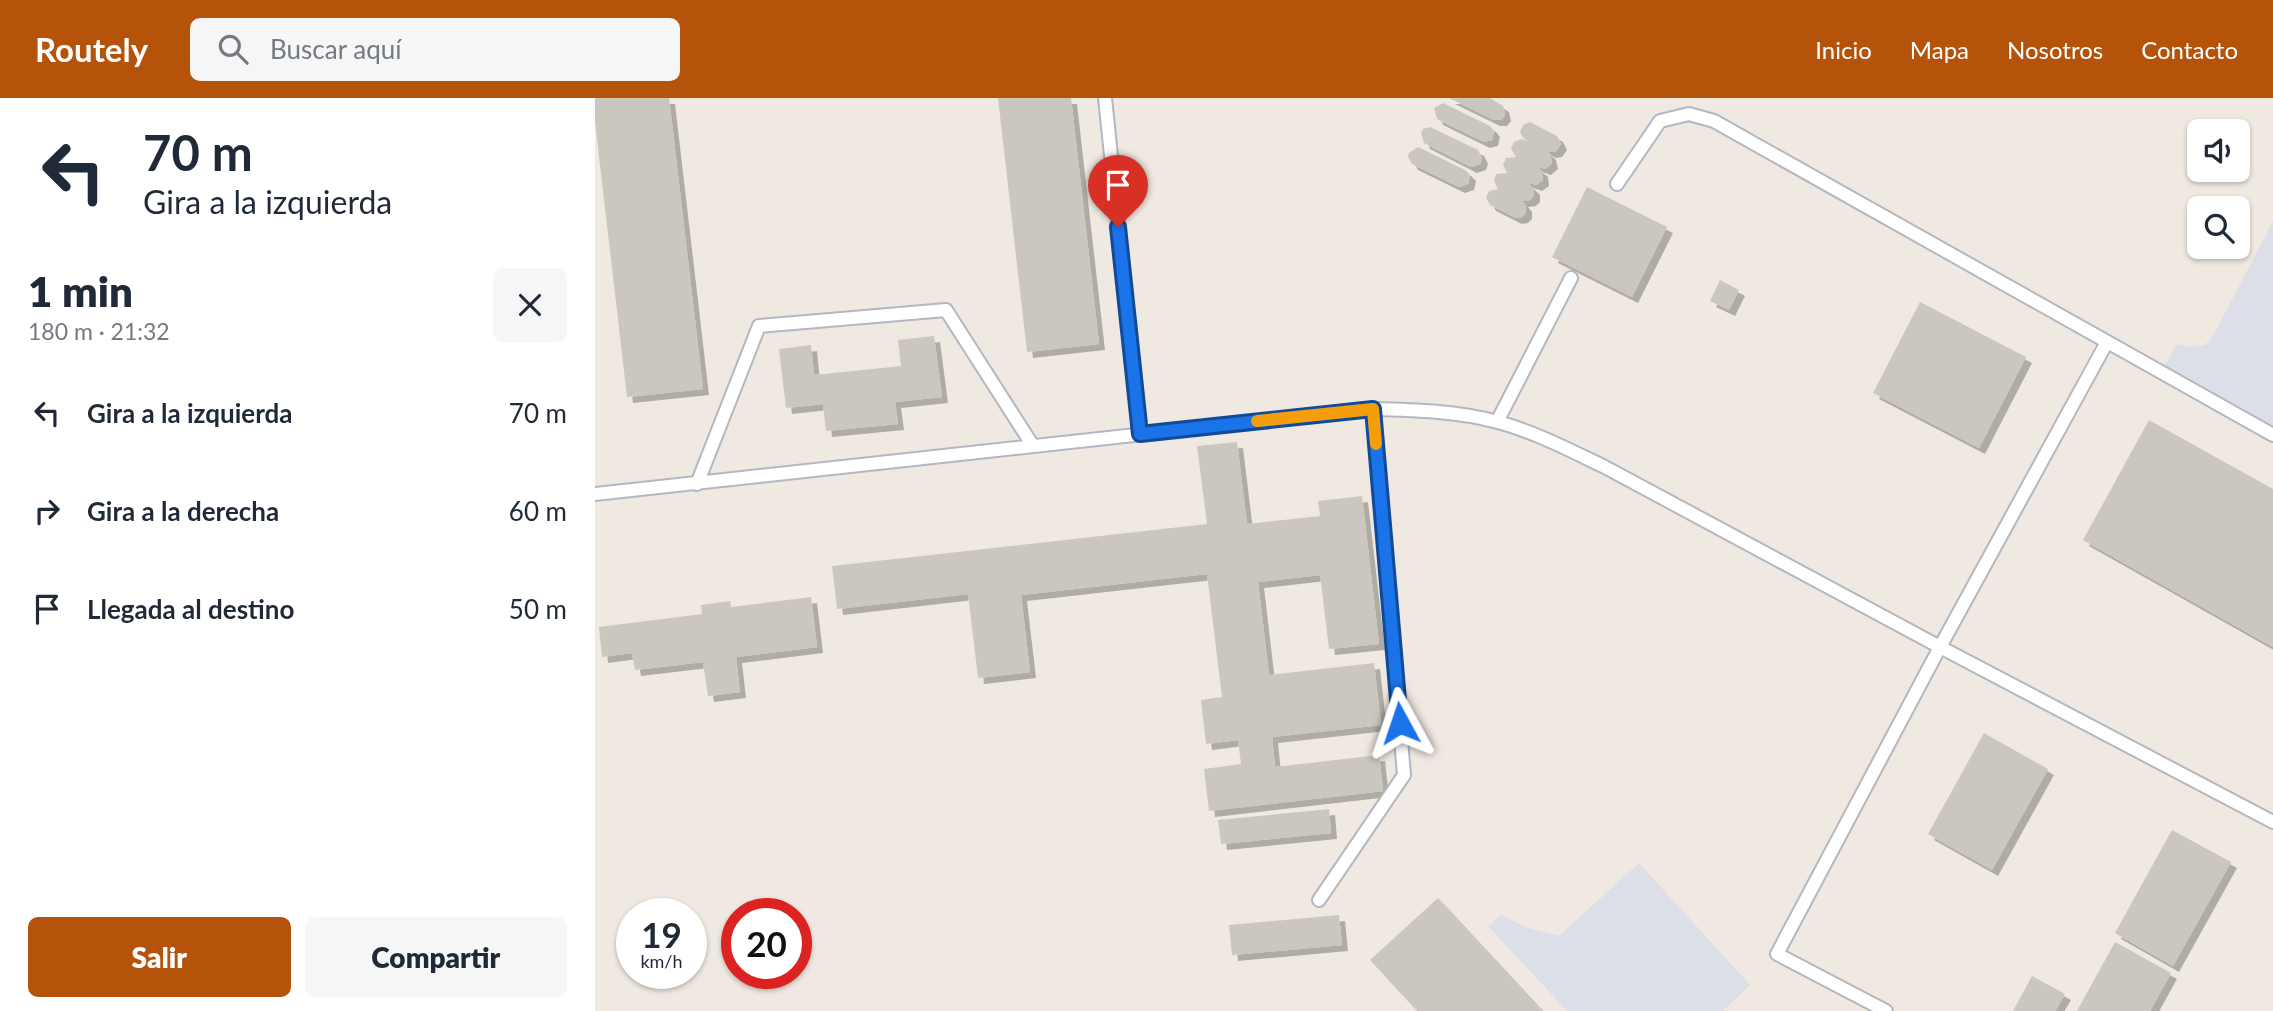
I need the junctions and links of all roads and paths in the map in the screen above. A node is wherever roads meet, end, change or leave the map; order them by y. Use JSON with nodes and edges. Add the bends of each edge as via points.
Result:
{"nodes":[{"id":1,"x":1105,"y":98,"type":"edge"},
{"id":2,"x":1617,"y":184,"type":"dead end"},
{"id":3,"x":1571,"y":278,"type":"dead end"},
{"id":4,"x":2107,"y":342,"type":"junction"},
{"id":5,"x":1373,"y":409,"type":"junction"},
{"id":6,"x":1497,"y":422,"type":"junction"},
{"id":7,"x":1140,"y":434,"type":"junction"},
{"id":8,"x":2273,"y":435,"type":"edge"},
{"id":9,"x":1033,"y":446,"type":"junction"},
{"id":10,"x":697,"y":484,"type":"junction"},
{"id":11,"x":595,"y":494,"type":"edge"},
{"id":12,"x":1940,"y":647,"type":"junction"},
{"id":13,"x":2273,"y":822,"type":"edge"},
{"id":14,"x":1319,"y":900,"type":"dead end"},
{"id":15,"x":1886,"y":1011,"type":"edge"}],
"edges":[{"from":1,"to":7,"type":"lane"},
{"from":2,"to":4,"type":"lane","via":[[1660,121],[1689,114],[1714,121]]},
{"from":3,"to":6,"type":"lane"},
{"from":4,"to":8,"type":"lane"},
{"from":4,"to":12,"type":"lane"},
{"from":5,"to":6,"type":"lane","via":[[1436,411]]},
{"from":5,"to":7,"type":"lane"},
{"from":5,"to":14,"type":"lane","via":[[1404,775]]},
{"from":6,"to":12,"type":"lane","via":[[1604,466]]},
{"from":7,"to":9,"type":"lane"},
{"from":9,"to":10,"type":"lane"},
{"from":9,"to":10,"type":"lane","via":[[946,310],[759,326]]},
{"from":10,"to":11,"type":"lane"},
{"from":12,"to":13,"type":"lane"},
{"from":12,"to":15,"type":"lane","via":[[1777,954]]}]}
